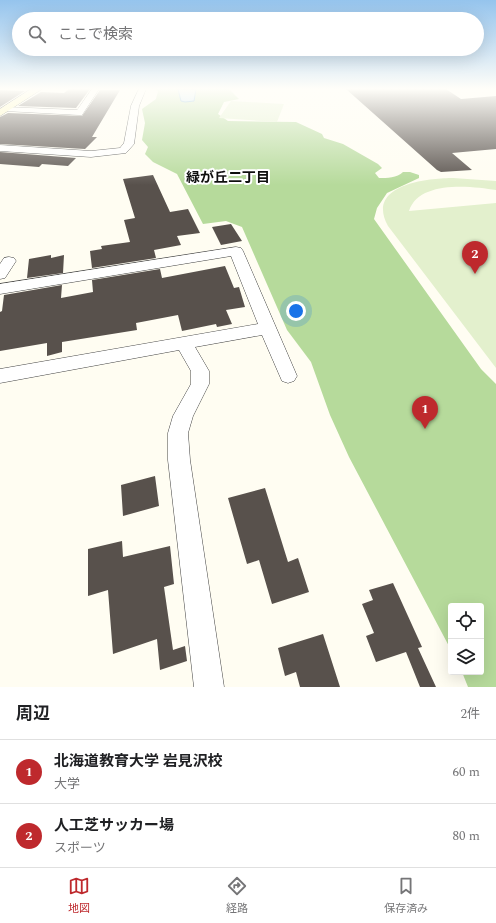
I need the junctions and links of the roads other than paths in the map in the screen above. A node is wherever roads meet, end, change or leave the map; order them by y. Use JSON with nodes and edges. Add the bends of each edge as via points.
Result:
{"nodes":[{"id":1,"x":133,"y":121,"type":"edge"},
{"id":2,"x":0,"y":148,"type":"edge"},
{"id":3,"x":9,"y":261,"type":"dead end"},
{"id":4,"x":0,"y":275,"type":"edge"},
{"id":5,"x":0,"y":289,"type":"edge"},
{"id":6,"x":268,"y":328,"type":"junction"},
{"id":7,"x":184,"y":343,"type":"junction"},
{"id":8,"x":0,"y":376,"type":"edge"},
{"id":9,"x":288,"y":376,"type":"dead end"},
{"id":10,"x":209,"y":687,"type":"edge"}],
"edges":[{"from":1,"to":2,"type":"street","via":[[129,144],[123,150],[107,154]]},
{"from":3,"to":4,"type":"street"},
{"from":5,"to":6,"type":"street","via":[[236,251]]},
{"from":6,"to":7,"type":"street"},
{"from":6,"to":9,"type":"street"},
{"from":7,"to":8,"type":"street"},
{"from":7,"to":10,"type":"street","via":[[200,371],[200,384],[182,416],[178,433],[179,460]]}]}
